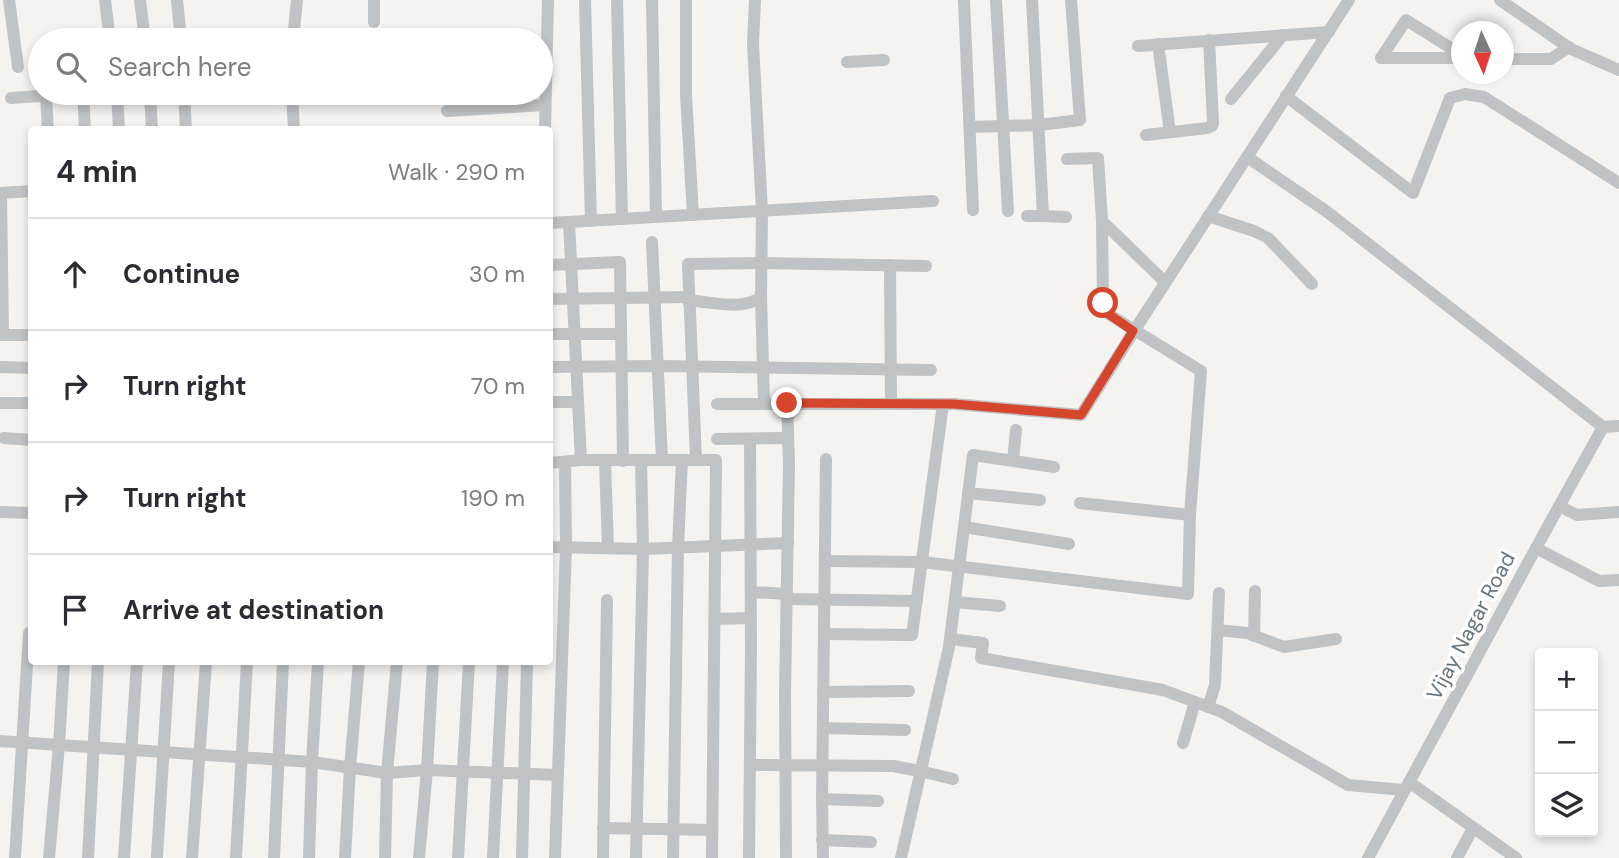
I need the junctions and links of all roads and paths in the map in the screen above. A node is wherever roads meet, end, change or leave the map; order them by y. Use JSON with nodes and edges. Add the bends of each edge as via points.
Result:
{"nodes":[{"id":1,"x":9,"y":0,"type":"edge"},
{"id":2,"x":105,"y":0,"type":"edge"},
{"id":3,"x":140,"y":0,"type":"edge"},
{"id":4,"x":177,"y":0,"type":"edge"},
{"id":5,"x":297,"y":0,"type":"edge"},
{"id":6,"x":374,"y":0,"type":"edge"},
{"id":7,"x":548,"y":0,"type":"edge"},
{"id":8,"x":584,"y":0,"type":"edge"},
{"id":9,"x":617,"y":0,"type":"edge"},
{"id":10,"x":652,"y":0,"type":"edge"},
{"id":11,"x":686,"y":0,"type":"edge"},
{"id":12,"x":755,"y":0,"type":"edge"},
{"id":13,"x":964,"y":0,"type":"edge"},
{"id":14,"x":996,"y":0,"type":"edge"},
{"id":15,"x":1032,"y":0,"type":"edge"},
{"id":16,"x":1071,"y":0,"type":"edge"},
{"id":17,"x":1349,"y":0,"type":"edge"},
{"id":18,"x":1500,"y":0,"type":"edge"},
{"id":19,"x":374,"y":22,"type":"dead end"},
{"id":20,"x":108,"y":28,"type":"edge"},
{"id":21,"x":144,"y":28,"type":"edge"},
{"id":22,"x":180,"y":28,"type":"edge"},
{"id":23,"x":294,"y":28,"type":"edge"},
{"id":24,"x":546,"y":28,"type":"edge"},
{"id":25,"x":1329,"y":32,"type":"junction"},
{"id":26,"x":1283,"y":35,"type":"junction"},
{"id":27,"x":1209,"y":40,"type":"junction"},
{"id":28,"x":1158,"y":44,"type":"junction"},
{"id":29,"x":1138,"y":46,"type":"dead end"},
{"id":30,"x":1569,"y":47,"type":"junction"},
{"id":31,"x":1461,"y":57,"type":"edge"},
{"id":32,"x":1514,"y":59,"type":"edge"},
{"id":33,"x":884,"y":60,"type":"dead end"},
{"id":34,"x":847,"y":62,"type":"dead end"},
{"id":35,"x":18,"y":67,"type":"dead end"},
{"id":36,"x":1619,"y":70,"type":"edge"},
{"id":37,"x":1286,"y":96,"type":"junction"},
{"id":38,"x":28,"y":97,"type":"edge"},
{"id":39,"x":12,"y":98,"type":"dead end"},
{"id":40,"x":1231,"y":99,"type":"dead end"},
{"id":41,"x":47,"y":105,"type":"edge"},
{"id":42,"x":84,"y":105,"type":"edge"},
{"id":43,"x":118,"y":105,"type":"edge"},
{"id":44,"x":151,"y":105,"type":"edge"},
{"id":45,"x":185,"y":105,"type":"edge"},
{"id":46,"x":293,"y":105,"type":"edge"},
{"id":47,"x":545,"y":105,"type":"joint"},
{"id":48,"x":447,"y":111,"type":"dead end"},
{"id":49,"x":1003,"y":125,"type":"junction"},
{"id":50,"x":1039,"y":125,"type":"junction"},
{"id":51,"x":48,"y":126,"type":"edge"},
{"id":52,"x":85,"y":126,"type":"edge"},
{"id":53,"x":119,"y":126,"type":"edge"},
{"id":54,"x":152,"y":126,"type":"edge"},
{"id":55,"x":186,"y":126,"type":"edge"},
{"id":56,"x":294,"y":126,"type":"edge"},
{"id":57,"x":545,"y":126,"type":"edge"},
{"id":58,"x":970,"y":127,"type":"junction"},
{"id":59,"x":1170,"y":132,"type":"junction"},
{"id":60,"x":1146,"y":135,"type":"dead end"},
{"id":61,"x":1247,"y":157,"type":"junction"},
{"id":62,"x":1067,"y":159,"type":"dead end"},
{"id":63,"x":1619,"y":183,"type":"edge"},
{"id":64,"x":28,"y":191,"type":"edge"},
{"id":65,"x":0,"y":192,"type":"edge"},
{"id":66,"x":933,"y":201,"type":"dead end"},
{"id":67,"x":762,"y":211,"type":"junction"},
{"id":68,"x":973,"y":211,"type":"dead end"},
{"id":69,"x":1007,"y":211,"type":"dead end"},
{"id":70,"x":693,"y":215,"type":"junction"},
{"id":71,"x":1027,"y":216,"type":"dead end"},
{"id":72,"x":1043,"y":216,"type":"junction"},
{"id":73,"x":1208,"y":216,"type":"junction"},
{"id":74,"x":656,"y":217,"type":"junction"},
{"id":75,"x":1066,"y":217,"type":"dead end"},
{"id":76,"x":622,"y":219,"type":"junction"},
{"id":77,"x":591,"y":220,"type":"junction"},
{"id":78,"x":1102,"y":221,"type":"junction"},
{"id":79,"x":569,"y":222,"type":"junction"},
{"id":80,"x":553,"y":223,"type":"edge"},
{"id":81,"x":1,"y":232,"type":"edge"},
{"id":82,"x":652,"y":242,"type":"dead end"},
{"id":83,"x":762,"y":263,"type":"junction"},
{"id":84,"x":571,"y":264,"type":"junction"},
{"id":85,"x":553,"y":265,"type":"edge"},
{"id":86,"x":890,"y":265,"type":"junction"},
{"id":87,"x":926,"y":266,"type":"dead end"},
{"id":88,"x":1,"y":268,"type":"edge"},
{"id":89,"x":1165,"y":282,"type":"junction"},
{"id":90,"x":1312,"y":284,"type":"dead end"},
{"id":91,"x":654,"y":297,"type":"junction"},
{"id":92,"x":761,"y":297,"type":"junction"},
{"id":93,"x":1,"y":298,"type":"edge"},
{"id":94,"x":621,"y":298,"type":"junction"},
{"id":95,"x":553,"y":299,"type":"edge"},
{"id":96,"x":573,"y":299,"type":"junction"},
{"id":97,"x":689,"y":300,"type":"junction"},
{"id":98,"x":1133,"y":331,"type":"junction"},
{"id":99,"x":553,"y":334,"type":"edge"},
{"id":100,"x":575,"y":334,"type":"junction"},
{"id":101,"x":621,"y":334,"type":"junction"},
{"id":102,"x":2,"y":335,"type":"edge"},
{"id":103,"x":28,"y":335,"type":"edge"},
{"id":104,"x":658,"y":366,"type":"junction"},
{"id":105,"x":553,"y":367,"type":"edge"},
{"id":106,"x":577,"y":367,"type":"junction"},
{"id":107,"x":623,"y":367,"type":"junction"},
{"id":108,"x":0,"y":368,"type":"edge"},
{"id":109,"x":28,"y":368,"type":"edge"},
{"id":110,"x":693,"y":368,"type":"junction"},
{"id":111,"x":764,"y":369,"type":"junction"},
{"id":112,"x":890,"y":369,"type":"junction"},
{"id":113,"x":931,"y":370,"type":"dead end"},
{"id":114,"x":553,"y":402,"type":"edge"},
{"id":115,"x":578,"y":402,"type":"junction"},
{"id":116,"x":0,"y":403,"type":"edge"},
{"id":117,"x":28,"y":403,"type":"edge"},
{"id":118,"x":764,"y":403,"type":"junction"},
{"id":119,"x":787,"y":403,"type":"junction"},
{"id":120,"x":717,"y":404,"type":"dead end"},
{"id":121,"x":891,"y":404,"type":"junction"},
{"id":122,"x":943,"y":404,"type":"junction"},
{"id":123,"x":1619,"y":426,"type":"edge"},
{"id":124,"x":1603,"y":427,"type":"junction"},
{"id":125,"x":1016,"y":430,"type":"dead end"},
{"id":126,"x":4,"y":438,"type":"dead end"},
{"id":127,"x":788,"y":438,"type":"junction"},
{"id":128,"x":716,"y":439,"type":"dead end"},
{"id":129,"x":750,"y":439,"type":"junction"},
{"id":130,"x":28,"y":440,"type":"edge"},
{"id":131,"x":696,"y":459,"type":"junction"},
{"id":132,"x":826,"y":459,"type":"dead end"},
{"id":133,"x":581,"y":460,"type":"junction"},
{"id":134,"x":640,"y":460,"type":"junction"},
{"id":135,"x":662,"y":460,"type":"junction"},
{"id":136,"x":681,"y":460,"type":"junction"},
{"id":137,"x":606,"y":461,"type":"junction"},
{"id":138,"x":623,"y":461,"type":"junction"},
{"id":139,"x":1013,"y":461,"type":"junction"},
{"id":140,"x":565,"y":462,"type":"junction"},
{"id":141,"x":553,"y":463,"type":"edge"},
{"id":142,"x":1054,"y":467,"type":"dead end"},
{"id":143,"x":968,"y":493,"type":"junction"},
{"id":144,"x":1040,"y":500,"type":"dead end"},
{"id":145,"x":1080,"y":503,"type":"dead end"},
{"id":146,"x":1559,"y":506,"type":"junction"},
{"id":147,"x":0,"y":512,"type":"edge"},
{"id":148,"x":1619,"y":512,"type":"edge"},
{"id":149,"x":28,"y":513,"type":"edge"},
{"id":150,"x":1190,"y":515,"type":"junction"},
{"id":151,"x":964,"y":527,"type":"junction"},
{"id":152,"x":788,"y":543,"type":"junction"},
{"id":153,"x":1069,"y":544,"type":"dead end"},
{"id":154,"x":751,"y":545,"type":"junction"},
{"id":155,"x":716,"y":546,"type":"junction"},
{"id":156,"x":553,"y":547,"type":"edge"},
{"id":157,"x":566,"y":547,"type":"junction"},
{"id":158,"x":678,"y":547,"type":"junction"},
{"id":159,"x":608,"y":548,"type":"junction"},
{"id":160,"x":1536,"y":548,"type":"junction"},
{"id":161,"x":643,"y":549,"type":"junction"},
{"id":162,"x":825,"y":561,"type":"junction"},
{"id":163,"x":922,"y":562,"type":"junction"},
{"id":164,"x":959,"y":566,"type":"junction"},
{"id":165,"x":1619,"y":580,"type":"edge"},
{"id":166,"x":1255,"y":591,"type":"dead end"},
{"id":167,"x":751,"y":592,"type":"junction"},
{"id":168,"x":1219,"y":593,"type":"dead end"},
{"id":169,"x":786,"y":596,"type":"junction"},
{"id":170,"x":607,"y":600,"type":"dead end"},
{"id":171,"x":824,"y":600,"type":"junction"},
{"id":172,"x":917,"y":601,"type":"junction"},
{"id":173,"x":955,"y":602,"type":"junction"},
{"id":174,"x":1000,"y":606,"type":"dead end"},
{"id":175,"x":751,"y":618,"type":"junction"},
{"id":176,"x":715,"y":619,"type":"junction"},
{"id":177,"x":1217,"y":630,"type":"junction"},
{"id":178,"x":824,"y":634,"type":"junction"},
{"id":179,"x":1254,"y":636,"type":"junction"},
{"id":180,"x":950,"y":639,"type":"junction"},
{"id":181,"x":1336,"y":639,"type":"dead end"},
{"id":182,"x":28,"y":651,"type":"edge"},
{"id":183,"x":64,"y":665,"type":"edge"},
{"id":184,"x":99,"y":665,"type":"edge"},
{"id":185,"x":137,"y":665,"type":"edge"},
{"id":186,"x":169,"y":665,"type":"edge"},
{"id":187,"x":206,"y":665,"type":"edge"},
{"id":188,"x":247,"y":665,"type":"edge"},
{"id":189,"x":284,"y":665,"type":"edge"},
{"id":190,"x":318,"y":665,"type":"edge"},
{"id":191,"x":359,"y":665,"type":"edge"},
{"id":192,"x":397,"y":665,"type":"edge"},
{"id":193,"x":433,"y":665,"type":"edge"},
{"id":194,"x":469,"y":665,"type":"edge"},
{"id":195,"x":503,"y":665,"type":"edge"},
{"id":196,"x":527,"y":665,"type":"edge"},
{"id":197,"x":909,"y":691,"type":"dead end"},
{"id":198,"x":823,"y":692,"type":"junction"},
{"id":199,"x":1195,"y":702,"type":"junction"},
{"id":200,"x":1208,"y":707,"type":"junction"},
{"id":201,"x":823,"y":728,"type":"junction"},
{"id":202,"x":905,"y":730,"type":"dead end"},
{"id":203,"x":0,"y":741,"type":"edge"},
{"id":204,"x":23,"y":743,"type":"junction"},
{"id":205,"x":1183,"y":743,"type":"dead end"},
{"id":206,"x":59,"y":745,"type":"junction"},
{"id":207,"x":94,"y":747,"type":"junction"},
{"id":208,"x":132,"y":750,"type":"junction"},
{"id":209,"x":164,"y":752,"type":"junction"},
{"id":210,"x":200,"y":755,"type":"junction"},
{"id":211,"x":242,"y":757,"type":"junction"},
{"id":212,"x":279,"y":760,"type":"junction"},
{"id":213,"x":312,"y":762,"type":"junction"},
{"id":214,"x":750,"y":765,"type":"junction"},
{"id":215,"x":785,"y":766,"type":"junction"},
{"id":216,"x":822,"y":766,"type":"junction"},
{"id":217,"x":349,"y":768,"type":"junction"},
{"id":218,"x":427,"y":770,"type":"junction"},
{"id":219,"x":463,"y":771,"type":"junction"},
{"id":220,"x":920,"y":771,"type":"junction"},
{"id":221,"x":498,"y":772,"type":"junction"},
{"id":222,"x":387,"y":773,"type":"junction"},
{"id":223,"x":524,"y":774,"type":"junction"},
{"id":224,"x":558,"y":775,"type":"junction"},
{"id":225,"x":953,"y":779,"type":"dead end"},
{"id":226,"x":1406,"y":786,"type":"junction"},
{"id":227,"x":822,"y":800,"type":"junction"},
{"id":228,"x":878,"y":801,"type":"dead end"},
{"id":229,"x":603,"y":828,"type":"junction"},
{"id":230,"x":636,"y":828,"type":"junction"},
{"id":231,"x":1473,"y":828,"type":"junction"},
{"id":232,"x":673,"y":829,"type":"junction"},
{"id":233,"x":712,"y":830,"type":"junction"},
{"id":234,"x":822,"y":839,"type":"junction"},
{"id":235,"x":871,"y":842,"type":"dead end"},
{"id":236,"x":157,"y":857,"type":"edge"},
{"id":237,"x":15,"y":858,"type":"edge"},
{"id":238,"x":49,"y":858,"type":"edge"},
{"id":239,"x":88,"y":858,"type":"edge"},
{"id":240,"x":124,"y":858,"type":"edge"},
{"id":241,"x":192,"y":858,"type":"edge"},
{"id":242,"x":236,"y":858,"type":"edge"},
{"id":243,"x":274,"y":858,"type":"edge"},
{"id":244,"x":309,"y":858,"type":"edge"},
{"id":245,"x":345,"y":858,"type":"edge"},
{"id":246,"x":385,"y":858,"type":"edge"},
{"id":247,"x":419,"y":858,"type":"edge"},
{"id":248,"x":458,"y":858,"type":"edge"},
{"id":249,"x":493,"y":858,"type":"edge"},
{"id":250,"x":522,"y":858,"type":"edge"},
{"id":251,"x":555,"y":858,"type":"edge"},
{"id":252,"x":603,"y":858,"type":"edge"},
{"id":253,"x":636,"y":858,"type":"edge"},
{"id":254,"x":673,"y":858,"type":"edge"},
{"id":255,"x":712,"y":858,"type":"edge"},
{"id":256,"x":749,"y":858,"type":"edge"},
{"id":257,"x":786,"y":858,"type":"edge"},
{"id":258,"x":823,"y":858,"type":"edge"},
{"id":259,"x":901,"y":858,"type":"edge"},
{"id":260,"x":1368,"y":858,"type":"edge"},
{"id":261,"x":1457,"y":858,"type":"edge"},
{"id":262,"x":1516,"y":858,"type":"edge"}],
"edges":[{"from":1,"to":35,"type":"street"},
{"from":2,"to":20,"type":"street"},
{"from":3,"to":21,"type":"street"},
{"from":4,"to":22,"type":"street"},
{"from":5,"to":23,"type":"street"},
{"from":6,"to":19,"type":"street"},
{"from":7,"to":24,"type":"street"},
{"from":8,"to":77,"type":"street"},
{"from":9,"to":76,"type":"street"},
{"from":10,"to":74,"type":"street"},
{"from":11,"to":70,"type":"street"},
{"from":12,"to":67,"type":"street"},
{"from":13,"to":58,"type":"street"},
{"from":14,"to":49,"type":"street"},
{"from":15,"to":50,"type":"street"},
{"from":16,"to":50,"type":"street","via":[[1080,120]]},
{"from":17,"to":25,"type":"street"},
{"from":18,"to":30,"type":"street"},
{"from":25,"to":26,"type":"street"},
{"from":25,"to":37,"type":"street"},
{"from":26,"to":27,"type":"street"},
{"from":26,"to":40,"type":"street"},
{"from":27,"to":28,"type":"street"},
{"from":27,"to":59,"type":"street","via":[[1212,126]]},
{"from":28,"to":29,"type":"street"},
{"from":28,"to":59,"type":"street"},
{"from":30,"to":32,"type":"street","via":[[1551,60]]},
{"from":30,"to":36,"type":"street"},
{"from":31,"to":31,"type":"street","via":[[1406,20],[1381,58]]},
{"from":33,"to":34,"type":"street"},
{"from":37,"to":61,"type":"street"},
{"from":37,"to":63,"type":"street","via":[[1413,193],[1450,98],[1465,93],[1484,97]]},
{"from":38,"to":39,"type":"street"},
{"from":41,"to":51,"type":"street"},
{"from":42,"to":52,"type":"street"},
{"from":43,"to":53,"type":"street"},
{"from":44,"to":54,"type":"street"},
{"from":45,"to":55,"type":"street"},
{"from":46,"to":56,"type":"street"},
{"from":47,"to":48,"type":"street"},
{"from":47,"to":57,"type":"street"},
{"from":49,"to":50,"type":"street"},
{"from":49,"to":58,"type":"street"},
{"from":49,"to":69,"type":"street"},
{"from":50,"to":72,"type":"street"},
{"from":58,"to":68,"type":"street"},
{"from":59,"to":60,"type":"street"},
{"from":61,"to":73,"type":"street"},
{"from":61,"to":124,"type":"street","via":[[1326,211]]},
{"from":62,"to":78,"type":"street","via":[[1098,158]]},
{"from":64,"to":65,"type":"street"},
{"from":65,"to":81,"type":"street"},
{"from":66,"to":67,"type":"street"},
{"from":67,"to":70,"type":"street"},
{"from":67,"to":83,"type":"street"},
{"from":70,"to":74,"type":"street"},
{"from":71,"to":72,"type":"street"},
{"from":72,"to":75,"type":"street"},
{"from":73,"to":89,"type":"street"},
{"from":73,"to":90,"type":"street","via":[[1268,238]]},
{"from":74,"to":76,"type":"street"},
{"from":76,"to":77,"type":"street"},
{"from":77,"to":79,"type":"street"},
{"from":78,"to":89,"type":"street"},
{"from":78,"to":98,"type":"street","via":[[1103,303],[1110,315]]},
{"from":79,"to":80,"type":"street"},
{"from":79,"to":84,"type":"street"},
{"from":81,"to":88,"type":"street"},
{"from":82,"to":91,"type":"street"},
{"from":83,"to":86,"type":"street"},
{"from":83,"to":92,"type":"street"},
{"from":83,"to":97,"type":"street","via":[[688,264]]},
{"from":84,"to":85,"type":"street"},
{"from":84,"to":94,"type":"street","via":[[620,262]]},
{"from":84,"to":96,"type":"street"},
{"from":86,"to":87,"type":"street"},
{"from":86,"to":112,"type":"street"},
{"from":88,"to":93,"type":"street"},
{"from":89,"to":98,"type":"street"},
{"from":91,"to":94,"type":"street"},
{"from":91,"to":97,"type":"street"},
{"from":91,"to":104,"type":"street"},
{"from":92,"to":97,"type":"street","via":[[754,303],[739,304]]},
{"from":92,"to":111,"type":"street"},
{"from":93,"to":102,"type":"street"},
{"from":94,"to":96,"type":"street"},
{"from":94,"to":101,"type":"street"},
{"from":95,"to":96,"type":"street"},
{"from":96,"to":100,"type":"street"},
{"from":97,"to":110,"type":"street"},
{"from":98,"to":122,"type":"street","via":[[1081,415]]},
{"from":98,"to":150,"type":"street","via":[[1201,371]]},
{"from":99,"to":100,"type":"street"},
{"from":100,"to":101,"type":"street"},
{"from":100,"to":106,"type":"street"},
{"from":101,"to":107,"type":"street"},
{"from":102,"to":103,"type":"street"},
{"from":104,"to":107,"type":"street"},
{"from":104,"to":110,"type":"street"},
{"from":104,"to":135,"type":"street"},
{"from":105,"to":106,"type":"street"},
{"from":106,"to":107,"type":"street"},
{"from":106,"to":115,"type":"street"},
{"from":107,"to":138,"type":"street"},
{"from":108,"to":109,"type":"street"},
{"from":110,"to":111,"type":"street"},
{"from":110,"to":131,"type":"street"},
{"from":111,"to":112,"type":"street"},
{"from":111,"to":118,"type":"street"},
{"from":112,"to":113,"type":"street"},
{"from":112,"to":121,"type":"street"},
{"from":114,"to":115,"type":"street"},
{"from":115,"to":133,"type":"street"},
{"from":116,"to":117,"type":"street"},
{"from":118,"to":119,"type":"street"},
{"from":118,"to":120,"type":"street"},
{"from":119,"to":121,"type":"street"},
{"from":119,"to":127,"type":"street"},
{"from":121,"to":122,"type":"street"},
{"from":122,"to":163,"type":"street"},
{"from":123,"to":124,"type":"street"},
{"from":124,"to":146,"type":"street","name":"Vijay Nagar Road"},
{"from":125,"to":139,"type":"street"},
{"from":126,"to":130,"type":"street"},
{"from":127,"to":129,"type":"street"},
{"from":127,"to":152,"type":"street"},
{"from":128,"to":129,"type":"street"},
{"from":129,"to":154,"type":"street"},
{"from":131,"to":136,"type":"street"},
{"from":131,"to":155,"type":"street","via":[[716,460]]},
{"from":132,"to":162,"type":"street"},
{"from":133,"to":137,"type":"street"},
{"from":133,"to":140,"type":"street"},
{"from":134,"to":135,"type":"street"},
{"from":134,"to":138,"type":"street"},
{"from":134,"to":161,"type":"street"},
{"from":135,"to":136,"type":"street"},
{"from":136,"to":158,"type":"street"},
{"from":137,"to":138,"type":"street"},
{"from":137,"to":159,"type":"street"},
{"from":139,"to":142,"type":"street"},
{"from":139,"to":143,"type":"street","via":[[973,455]]},
{"from":140,"to":141,"type":"street"},
{"from":140,"to":157,"type":"street"},
{"from":143,"to":144,"type":"street"},
{"from":143,"to":151,"type":"street"},
{"from":145,"to":150,"type":"street"},
{"from":146,"to":148,"type":"street","via":[[1577,515]]},
{"from":146,"to":160,"type":"street","name":"Vijay Nagar Road"},
{"from":147,"to":149,"type":"street"},
{"from":150,"to":164,"type":"street","via":[[1188,594]]},
{"from":151,"to":153,"type":"street"},
{"from":151,"to":164,"type":"street"},
{"from":152,"to":154,"type":"street"},
{"from":152,"to":169,"type":"street"},
{"from":154,"to":155,"type":"street"},
{"from":154,"to":167,"type":"street"},
{"from":155,"to":158,"type":"street"},
{"from":155,"to":176,"type":"street"},
{"from":156,"to":157,"type":"street"},
{"from":157,"to":159,"type":"street"},
{"from":157,"to":224,"type":"street"},
{"from":158,"to":161,"type":"street"},
{"from":158,"to":232,"type":"street"},
{"from":159,"to":161,"type":"street"},
{"from":160,"to":165,"type":"street","via":[[1599,582]]},
{"from":160,"to":226,"type":"street","name":"Vijay Nagar Road"},
{"from":161,"to":230,"type":"street"},
{"from":162,"to":163,"type":"street"},
{"from":162,"to":171,"type":"street"},
{"from":163,"to":164,"type":"street"},
{"from":163,"to":172,"type":"street"},
{"from":164,"to":173,"type":"street"},
{"from":166,"to":179,"type":"street"},
{"from":167,"to":169,"type":"street"},
{"from":167,"to":175,"type":"street"},
{"from":168,"to":177,"type":"street"},
{"from":169,"to":171,"type":"street"},
{"from":169,"to":215,"type":"street"},
{"from":170,"to":229,"type":"street"},
{"from":171,"to":172,"type":"street"},
{"from":171,"to":178,"type":"street"},
{"from":172,"to":178,"type":"street","via":[[912,635]]},
{"from":173,"to":174,"type":"street"},
{"from":173,"to":180,"type":"street"},
{"from":175,"to":176,"type":"street"},
{"from":175,"to":214,"type":"street"},
{"from":176,"to":233,"type":"street"},
{"from":177,"to":179,"type":"street"},
{"from":177,"to":200,"type":"street","via":[[1215,685]]},
{"from":178,"to":198,"type":"street"},
{"from":179,"to":181,"type":"street","via":[[1284,647]]},
{"from":180,"to":199,"type":"street","via":[[983,643],[981,657],[1163,690]]},
{"from":180,"to":220,"type":"street"},
{"from":182,"to":204,"type":"street"},
{"from":183,"to":206,"type":"street"},
{"from":184,"to":207,"type":"street"},
{"from":185,"to":208,"type":"street"},
{"from":186,"to":209,"type":"street"},
{"from":187,"to":210,"type":"street"},
{"from":188,"to":211,"type":"street"},
{"from":189,"to":212,"type":"street"},
{"from":190,"to":213,"type":"street"},
{"from":191,"to":217,"type":"street"},
{"from":192,"to":222,"type":"street"},
{"from":193,"to":218,"type":"street"},
{"from":194,"to":219,"type":"street"},
{"from":195,"to":221,"type":"street"},
{"from":196,"to":223,"type":"street"},
{"from":197,"to":198,"type":"street"},
{"from":198,"to":201,"type":"street"},
{"from":199,"to":200,"type":"street"},
{"from":199,"to":205,"type":"street"},
{"from":200,"to":226,"type":"street","via":[[1348,785]]},
{"from":201,"to":202,"type":"street"},
{"from":201,"to":216,"type":"street"},
{"from":203,"to":204,"type":"street"},
{"from":204,"to":206,"type":"street"},
{"from":204,"to":237,"type":"street"},
{"from":206,"to":207,"type":"street"},
{"from":206,"to":238,"type":"street"},
{"from":207,"to":208,"type":"street"},
{"from":207,"to":239,"type":"street"},
{"from":208,"to":209,"type":"street"},
{"from":208,"to":240,"type":"street"},
{"from":209,"to":210,"type":"street"},
{"from":209,"to":236,"type":"street"},
{"from":210,"to":211,"type":"street"},
{"from":210,"to":241,"type":"street"},
{"from":211,"to":212,"type":"street"},
{"from":211,"to":242,"type":"street"},
{"from":212,"to":213,"type":"street"},
{"from":212,"to":243,"type":"street"},
{"from":213,"to":217,"type":"street"},
{"from":213,"to":244,"type":"street"},
{"from":214,"to":215,"type":"street"},
{"from":214,"to":256,"type":"street"},
{"from":215,"to":216,"type":"street"},
{"from":215,"to":257,"type":"street"},
{"from":216,"to":220,"type":"street","via":[[893,766]]},
{"from":216,"to":227,"type":"street"},
{"from":217,"to":222,"type":"street"},
{"from":217,"to":245,"type":"street"},
{"from":218,"to":219,"type":"street"},
{"from":218,"to":222,"type":"street"},
{"from":218,"to":247,"type":"street"},
{"from":219,"to":221,"type":"street"},
{"from":219,"to":248,"type":"street"},
{"from":220,"to":225,"type":"street"},
{"from":220,"to":259,"type":"street"},
{"from":221,"to":223,"type":"street"},
{"from":221,"to":249,"type":"street"},
{"from":222,"to":246,"type":"street"},
{"from":223,"to":224,"type":"street"},
{"from":223,"to":250,"type":"street"},
{"from":224,"to":251,"type":"street"},
{"from":226,"to":231,"type":"street"},
{"from":226,"to":260,"type":"street","name":"Vijay Nagar Road"},
{"from":227,"to":228,"type":"street"},
{"from":227,"to":234,"type":"street"},
{"from":229,"to":230,"type":"street"},
{"from":229,"to":252,"type":"street"},
{"from":230,"to":232,"type":"street"},
{"from":230,"to":253,"type":"street"},
{"from":231,"to":261,"type":"street"},
{"from":231,"to":262,"type":"street"},
{"from":232,"to":233,"type":"street"},
{"from":232,"to":254,"type":"street"},
{"from":233,"to":255,"type":"street"},
{"from":234,"to":235,"type":"street"},
{"from":234,"to":258,"type":"street"}]}
